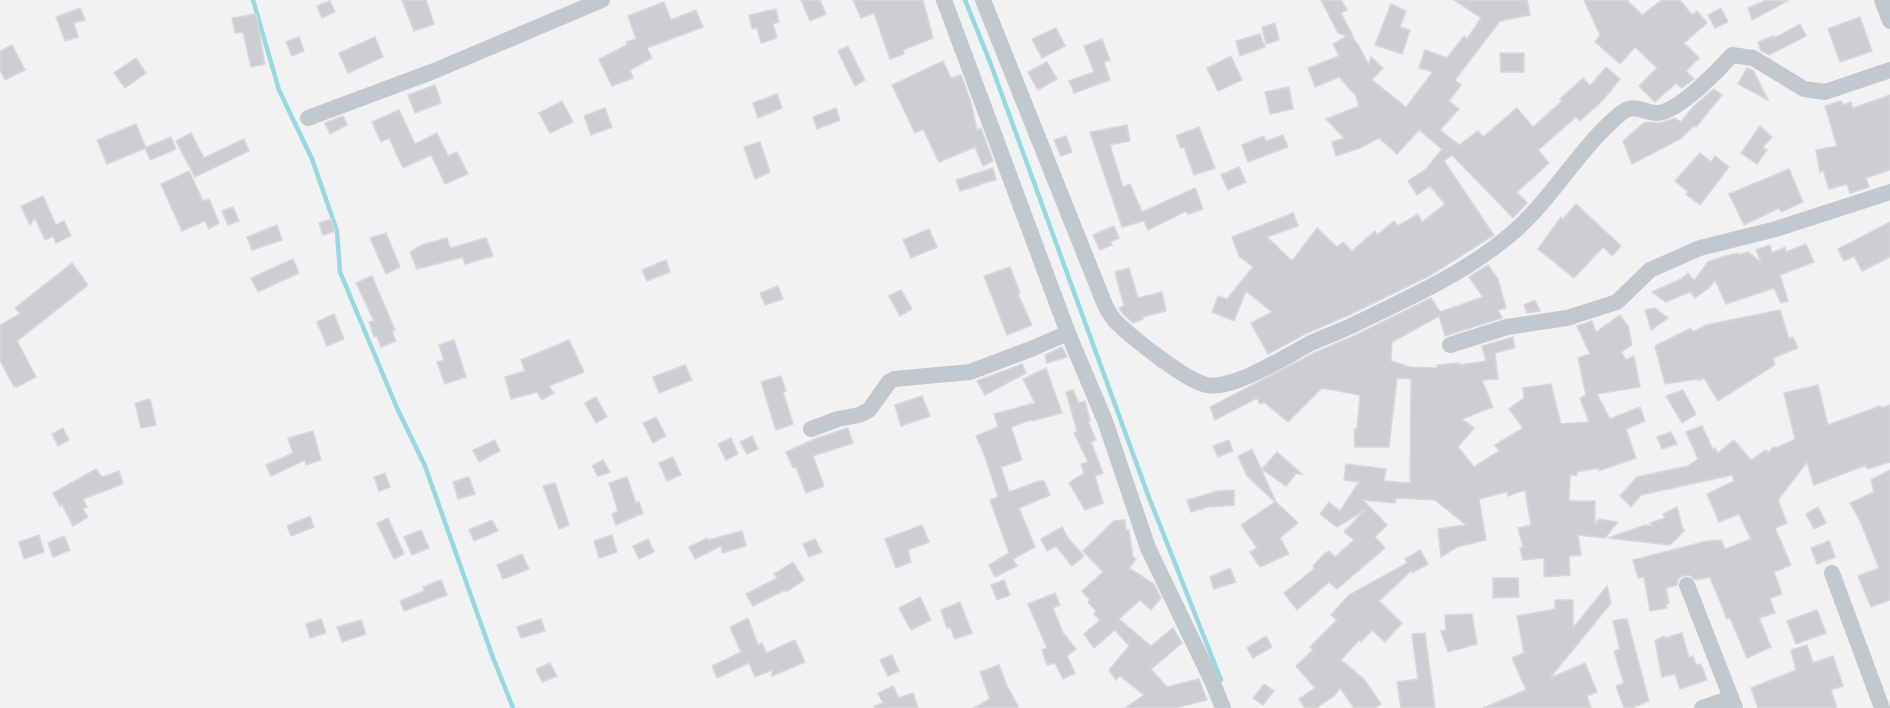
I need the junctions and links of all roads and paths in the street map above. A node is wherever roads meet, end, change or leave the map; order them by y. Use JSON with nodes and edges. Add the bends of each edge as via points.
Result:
{"nodes":[{"id":1,"x":602,"y":0,"type":"edge"},
{"id":2,"x":944,"y":0,"type":"edge"},
{"id":3,"x":983,"y":0,"type":"edge"},
{"id":4,"x":1882,"y":0,"type":"edge"},
{"id":5,"x":1890,"y":21,"type":"edge"},
{"id":6,"x":1890,"y":69,"type":"edge"},
{"id":7,"x":308,"y":118,"type":"dead end"},
{"id":8,"x":1890,"y":192,"type":"edge"},
{"id":9,"x":1068,"y":333,"type":"junction"},
{"id":10,"x":1450,"y":345,"type":"dead end"},
{"id":11,"x":811,"y":429,"type":"dead end"},
{"id":12,"x":1832,"y":573,"type":"dead end"},
{"id":13,"x":1687,"y":585,"type":"dead end"},
{"id":14,"x":1733,"y":703,"type":"edge"},
{"id":15,"x":1223,"y":708,"type":"edge"},
{"id":16,"x":1702,"y":708,"type":"edge"},
{"id":17,"x":1882,"y":708,"type":"edge"}],
"edges":[{"from":1,"to":7,"type":"street","via":[[434,71]]},
{"from":2,"to":9,"type":"street"},
{"from":3,"to":6,"type":"street","via":[[1105,305],[1115,322],[1188,377],[1207,385],[1225,384],[1259,370],[1411,296],[1491,250],[1527,220],[1623,111],[1637,107],[1657,113],[1670,108],[1710,80],[1732,55],[1753,58],[1804,89],[1825,92]]},
{"from":4,"to":5,"type":"street"},
{"from":8,"to":10,"type":"street","via":[[1776,229],[1701,248],[1650,270],[1617,302],[1567,318],[1508,327]]},
{"from":9,"to":11,"type":"street","via":[[970,372],[894,379],[869,410]]},
{"from":9,"to":15,"type":"street","via":[[1105,421],[1148,548]]},
{"from":12,"to":17,"type":"street"},
{"from":13,"to":14,"type":"street"},
{"from":14,"to":16,"type":"street"}]}
